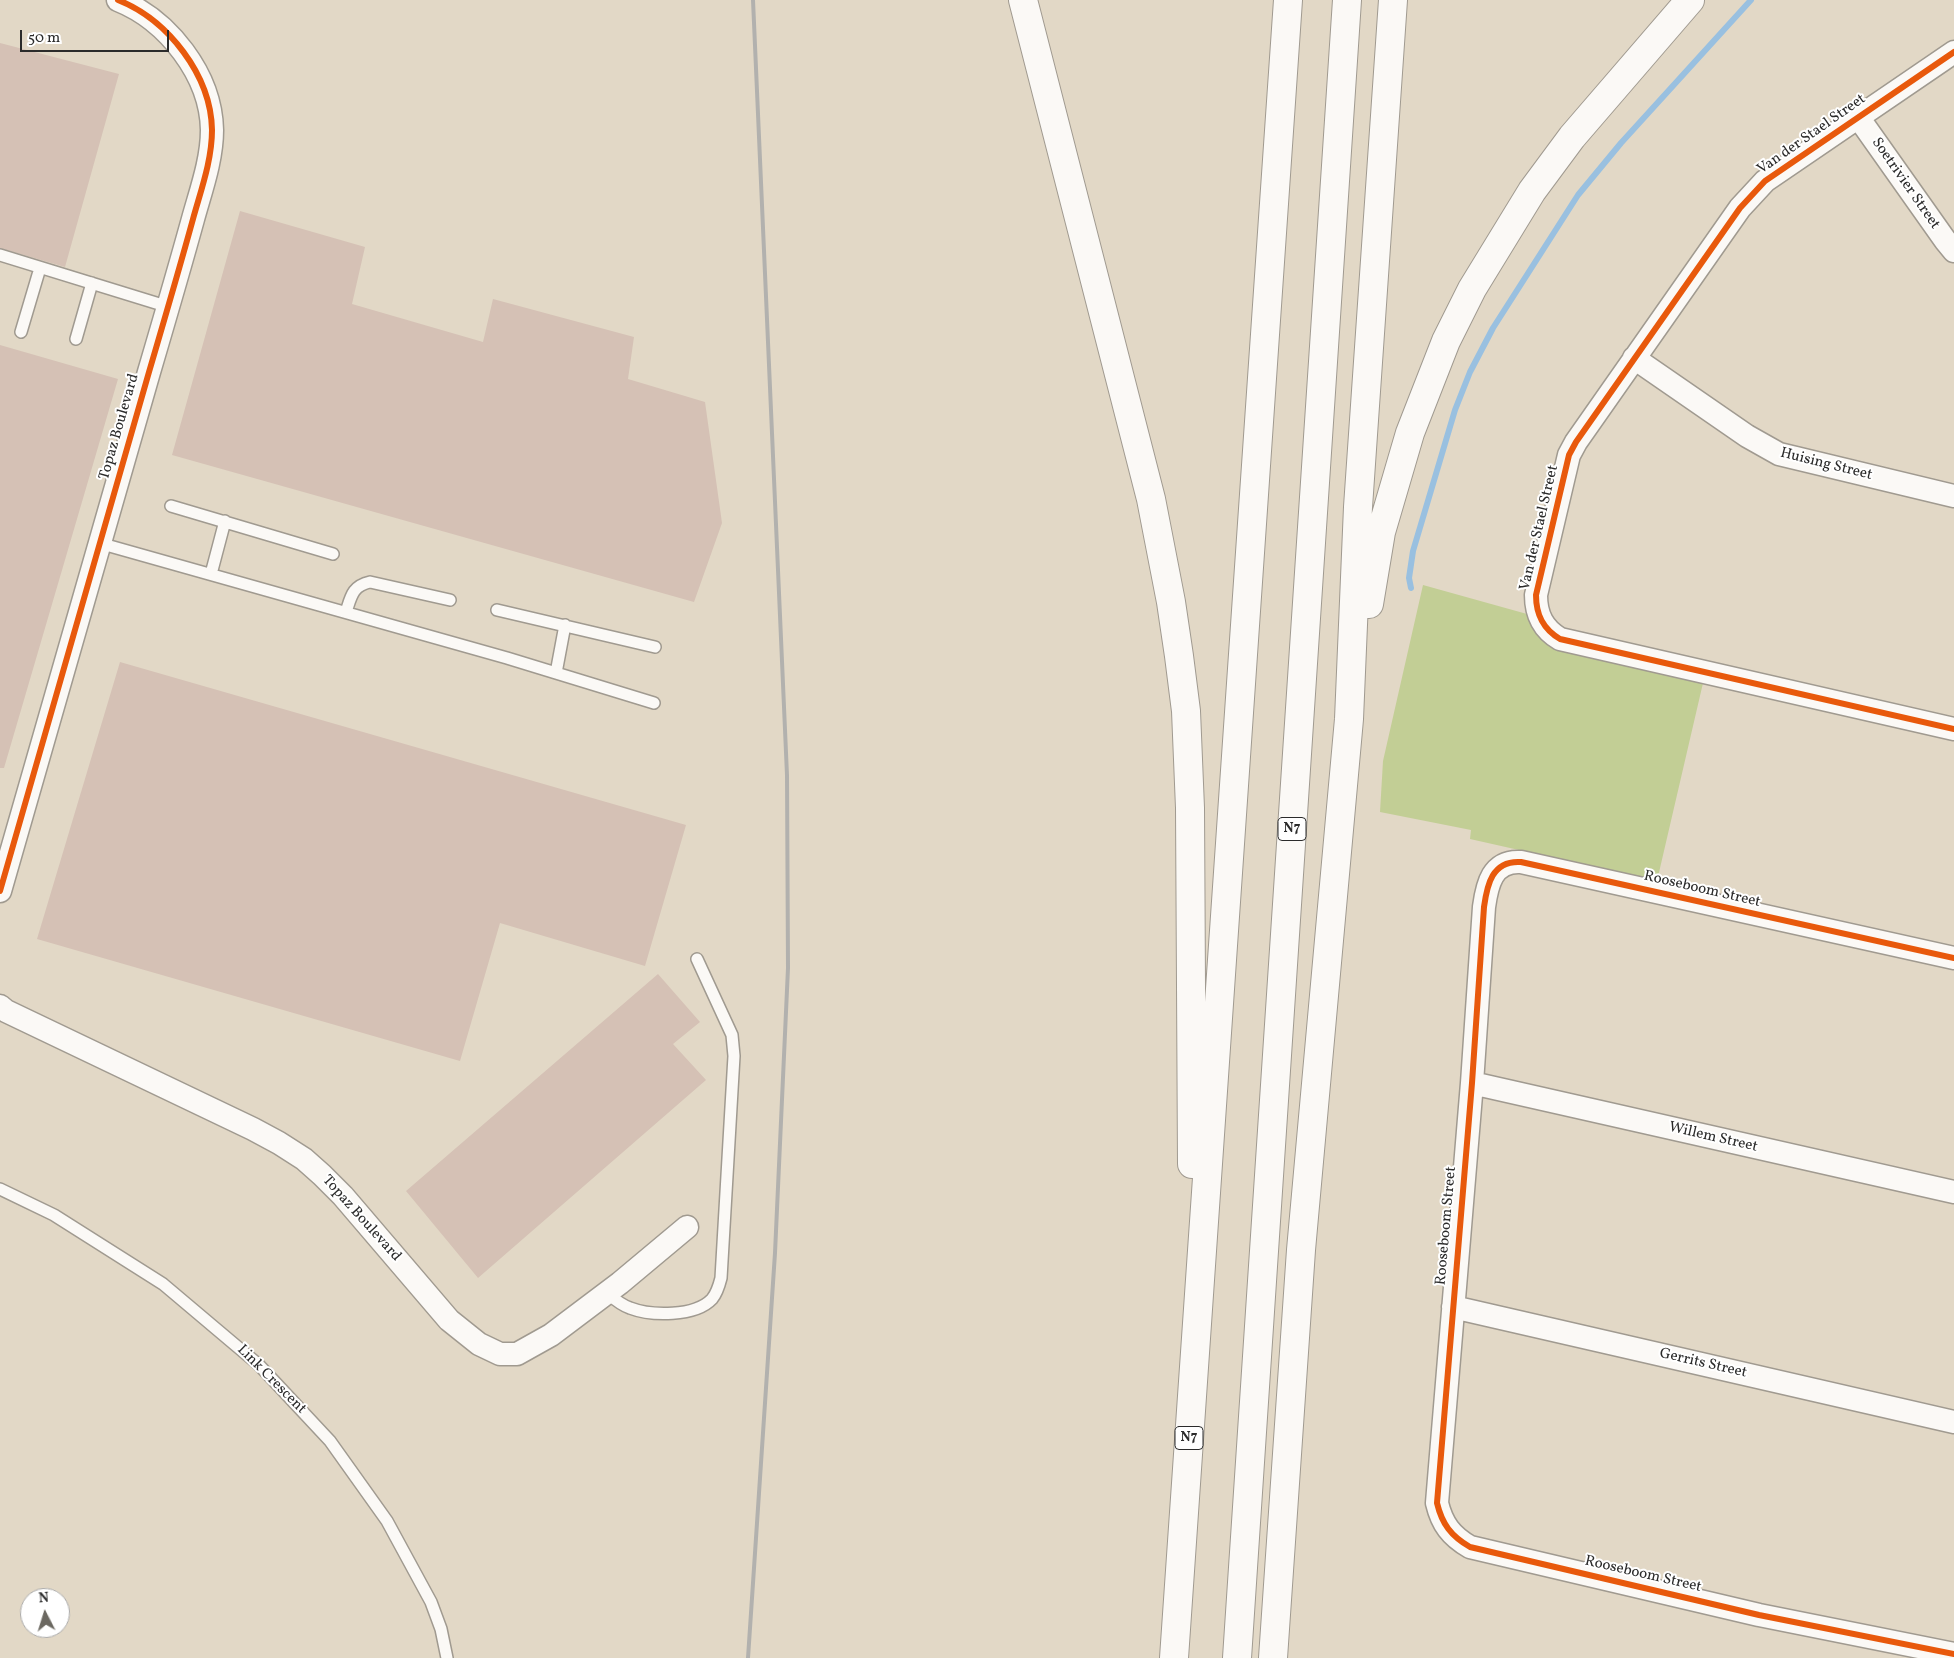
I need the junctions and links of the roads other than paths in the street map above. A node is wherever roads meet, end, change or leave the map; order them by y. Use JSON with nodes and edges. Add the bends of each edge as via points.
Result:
{"nodes":[{"id":1,"x":1024,"y":0,"type":"edge"},
{"id":2,"x":1288,"y":0,"type":"edge"},
{"id":3,"x":1347,"y":0,"type":"edge"},
{"id":4,"x":1393,"y":0,"type":"edge"},
{"id":5,"x":1690,"y":0,"type":"edge"},
{"id":6,"x":128,"y":2,"type":"edge"},
{"id":7,"x":1954,"y":52,"type":"edge"},
{"id":8,"x":1858,"y":117,"type":"junction"},
{"id":9,"x":1954,"y":251,"type":"edge"},
{"id":10,"x":0,"y":256,"type":"edge"},
{"id":11,"x":40,"y":268,"type":"junction"},
{"id":12,"x":92,"y":283,"type":"junction"},
{"id":13,"x":169,"y":307,"type":"junction"},
{"id":14,"x":21,"y":332,"type":"dead end"},
{"id":15,"x":76,"y":339,"type":"dead end"},
{"id":16,"x":1634,"y":358,"type":"junction"},
{"id":17,"x":1954,"y":496,"type":"edge"},
{"id":18,"x":170,"y":506,"type":"dead end"},
{"id":19,"x":225,"y":521,"type":"junction"},
{"id":20,"x":99,"y":543,"type":"junction"},
{"id":21,"x":333,"y":554,"type":"dead end"},
{"id":22,"x":210,"y":574,"type":"junction"},
{"id":23,"x":450,"y":600,"type":"dead end"},
{"id":24,"x":496,"y":610,"type":"dead end"},
{"id":25,"x":346,"y":612,"type":"junction"},
{"id":26,"x":565,"y":625,"type":"junction"},
{"id":27,"x":655,"y":647,"type":"dead end"},
{"id":28,"x":556,"y":673,"type":"junction"},
{"id":29,"x":654,"y":703,"type":"dead end"},
{"id":30,"x":1349,"y":719,"type":"junction"},
{"id":31,"x":1954,"y":729,"type":"edge"},
{"id":32,"x":0,"y":891,"type":"edge"},
{"id":33,"x":1954,"y":958,"type":"edge"},
{"id":34,"x":697,"y":959,"type":"dead end"},
{"id":35,"x":0,"y":1006,"type":"edge"},
{"id":36,"x":1472,"y":1083,"type":"junction"},
{"id":37,"x":0,"y":1189,"type":"edge"},
{"id":38,"x":1954,"y":1192,"type":"edge"},
{"id":39,"x":688,"y":1227,"type":"dead end"},
{"id":40,"x":607,"y":1293,"type":"junction"},
{"id":41,"x":1452,"y":1307,"type":"junction"},
{"id":42,"x":1194,"y":1366,"type":"junction"},
{"id":43,"x":1954,"y":1422,"type":"edge"},
{"id":44,"x":1954,"y":1654,"type":"edge"},
{"id":45,"x":446,"y":1658,"type":"edge"},
{"id":46,"x":1174,"y":1658,"type":"edge"},
{"id":47,"x":1237,"y":1658,"type":"edge"},
{"id":48,"x":1273,"y":1658,"type":"edge"}],
"edges":[{"from":1,"to":42,"type":"highway","via":[[1151,499],[1180,656],[1190,808]]},
{"from":2,"to":42,"type":"highway","number":"N7"},
{"from":3,"to":47,"type":"highway","number":"N7"},
{"from":4,"to":30,"type":"highway","via":[[1358,507]]},
{"from":5,"to":30,"type":"highway","via":[[1572,137],[1532,191],[1472,288],[1446,341],[1410,433],[1381,532]]},
{"from":6,"to":13,"type":"street","name":"Topaz Boulevard","via":[[157,24],[196,70],[206,96],[212,129],[208,163]]},
{"from":7,"to":8,"type":"street","name":"Van der Stael Street"},
{"from":8,"to":9,"type":"street","name":"Soetrivier Street"},
{"from":8,"to":16,"type":"street","name":"Van der Stael Street","via":[[1751,194]]},
{"from":10,"to":11,"type":"lane"},
{"from":11,"to":12,"type":"lane"},
{"from":11,"to":14,"type":"lane"},
{"from":12,"to":13,"type":"lane"},
{"from":12,"to":15,"type":"lane"},
{"from":13,"to":20,"type":"street","name":"Topaz Boulevard"},
{"from":16,"to":17,"type":"street","name":"Huising Street","via":[[1746,436],[1779,454]]},
{"from":16,"to":31,"type":"street","name":"Van der Stael Street","via":[[1569,455],[1536,595],[1539,615],[1546,628],[1560,639],[1583,645]]},
{"from":18,"to":19,"type":"lane"},
{"from":19,"to":21,"type":"lane"},
{"from":19,"to":22,"type":"lane"},
{"from":20,"to":22,"type":"lane"},
{"from":20,"to":32,"type":"street","name":"Topaz Boulevard"},
{"from":22,"to":25,"type":"lane"},
{"from":23,"to":25,"type":"lane","via":[[370,582],[354,590]]},
{"from":24,"to":26,"type":"lane"},
{"from":25,"to":28,"type":"lane"},
{"from":26,"to":27,"type":"lane"},
{"from":26,"to":28,"type":"lane"},
{"from":28,"to":29,"type":"lane"},
{"from":30,"to":48,"type":"highway","via":[[1301,1250]]},
{"from":33,"to":36,"type":"street","name":"Rooseboom Street","via":[[1515,862],[1497,870],[1486,891]]},
{"from":34,"to":40,"type":"lane","via":[[732,1036],[734,1056],[722,1278],[712,1300],[686,1312],[638,1311],[620,1304]]},
{"from":35,"to":40,"type":"street","name":"Topaz Boulevard","via":[[253,1129],[304,1159],[343,1196],[449,1320],[479,1344],[500,1354],[517,1354],[551,1335]]},
{"from":36,"to":38,"type":"street","name":"Willem Street"},
{"from":36,"to":41,"type":"street","name":"Rooseboom Street"},
{"from":37,"to":45,"type":"lane","name":"Link Crescent","via":[[54,1215],[163,1284],[259,1365],[330,1441],[387,1521],[430,1602],[441,1629]]},
{"from":39,"to":40,"type":"street","name":"Topaz Boulevard"},
{"from":41,"to":43,"type":"street","name":"Gerrits Street"},
{"from":41,"to":44,"type":"street","name":"Rooseboom Street","via":[[1437,1503],[1444,1524],[1458,1540],[1470,1547],[1760,1615]]},
{"from":42,"to":46,"type":"highway","number":"N7"}]}
